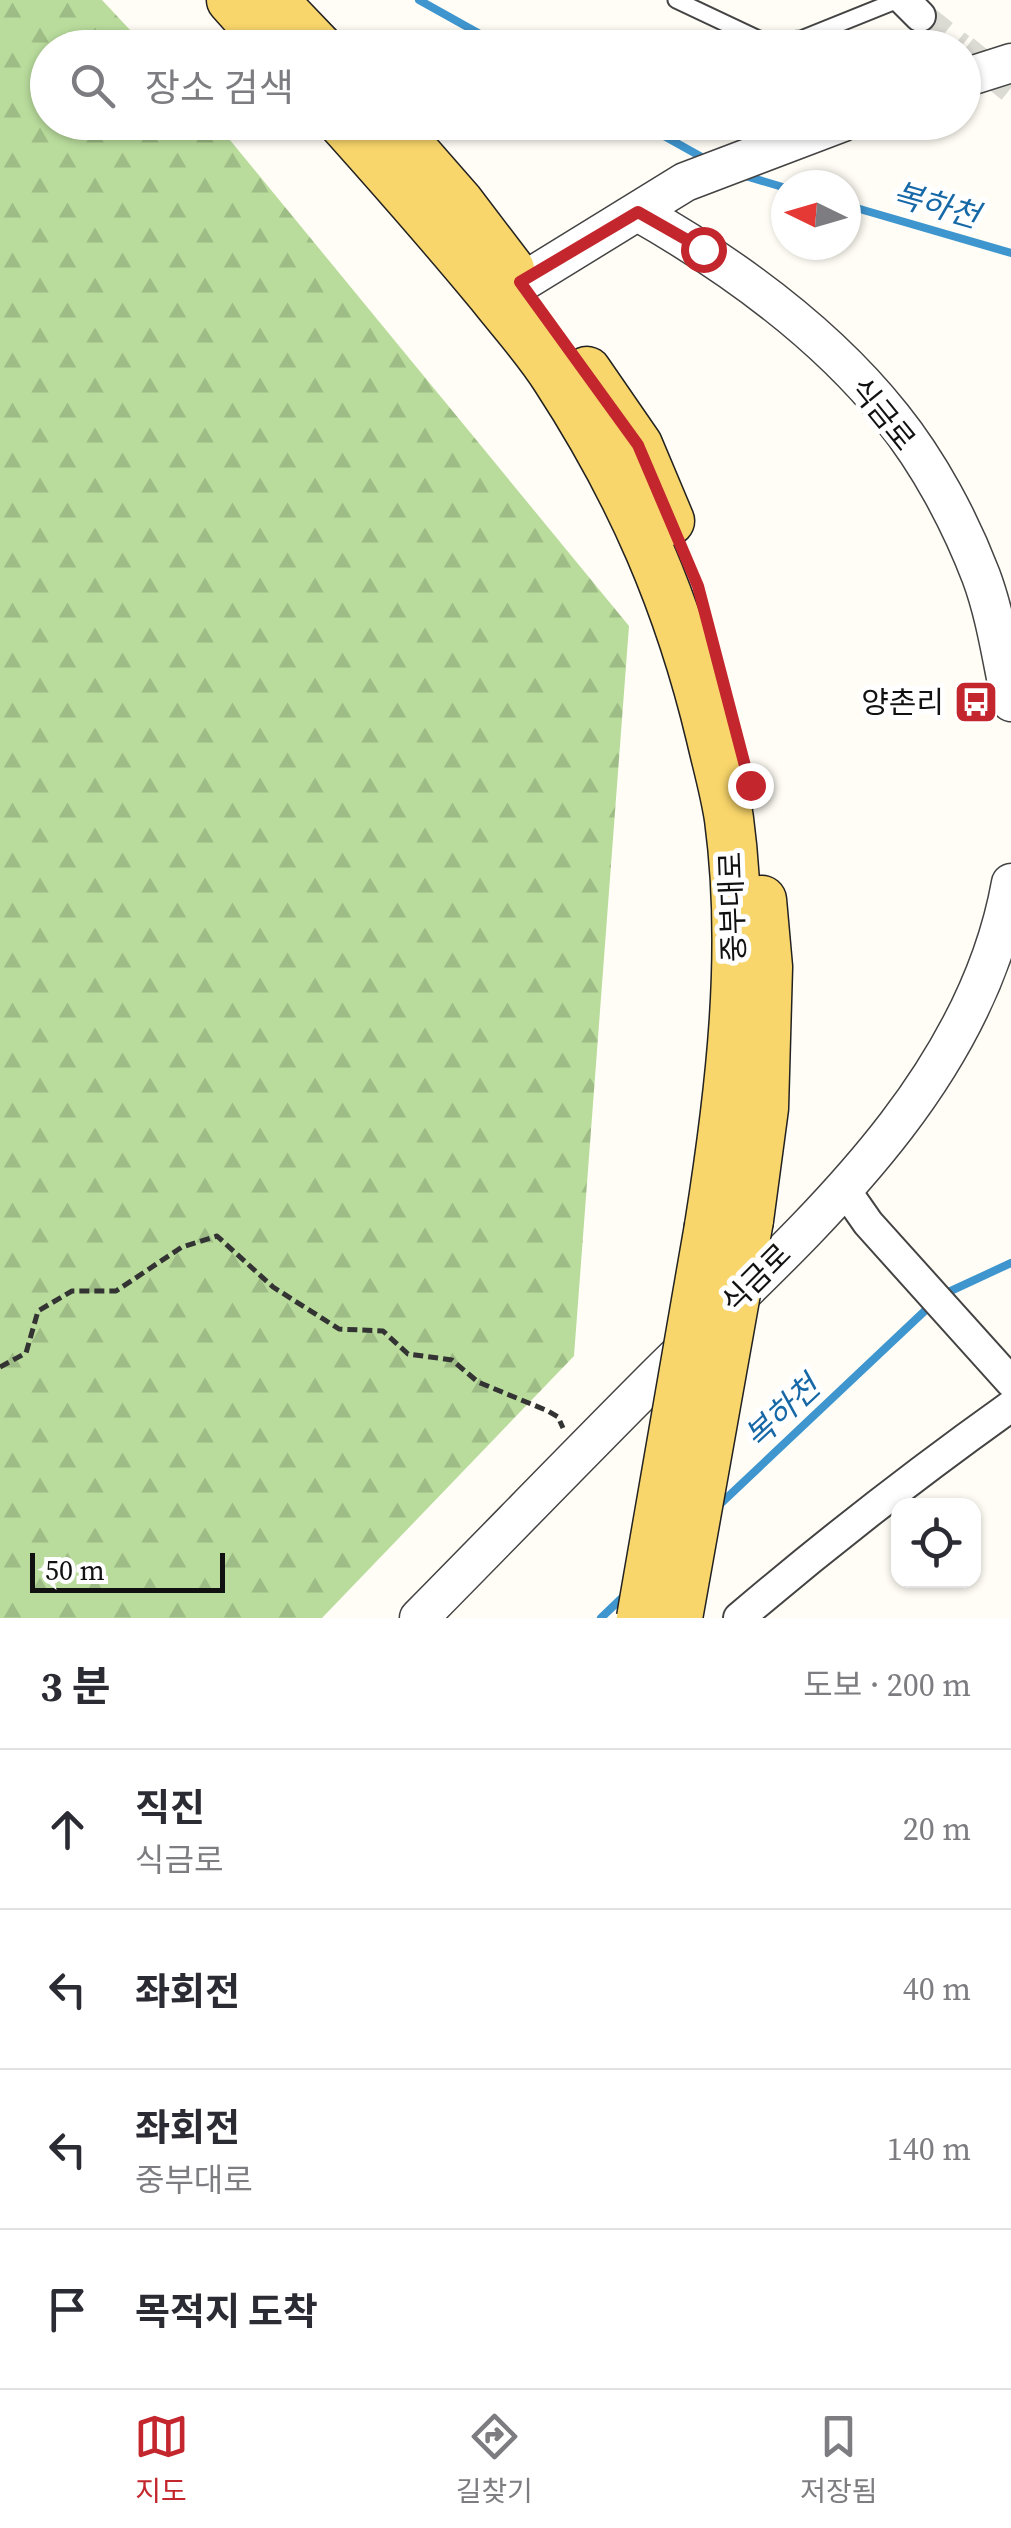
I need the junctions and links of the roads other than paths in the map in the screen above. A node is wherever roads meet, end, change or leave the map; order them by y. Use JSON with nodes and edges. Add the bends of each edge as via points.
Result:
{"nodes":[{"id":1,"x":231,"y":0,"type":"edge"},
{"id":2,"x":273,"y":0,"type":"edge"},
{"id":3,"x":676,"y":0,"type":"edge"},
{"id":4,"x":908,"y":5,"type":"edge"},
{"id":5,"x":258,"y":30,"type":"edge"},
{"id":6,"x":302,"y":30,"type":"edge"},
{"id":7,"x":740,"y":30,"type":"edge"},
{"id":8,"x":829,"y":30,"type":"edge"},
{"id":9,"x":1011,"y":62,"type":"edge"},
{"id":10,"x":981,"y":72,"type":"edge"},
{"id":11,"x":358,"y":140,"type":"edge"},
{"id":12,"x":406,"y":140,"type":"edge"},
{"id":13,"x":796,"y":140,"type":"edge"},
{"id":14,"x":638,"y":212,"type":"junction"},
{"id":15,"x":508,"y":290,"type":"junction"},
{"id":16,"x":1011,"y":702,"type":"edge"},
{"id":17,"x":1011,"y":882,"type":"edge"},
{"id":18,"x":845,"y":1190,"type":"junction"},
{"id":19,"x":729,"y":1223,"type":"junction"},
{"id":20,"x":1011,"y":1382,"type":"edge"},
{"id":21,"x":1011,"y":1406,"type":"edge"},
{"id":22,"x":419,"y":1618,"type":"edge"},
{"id":23,"x":641,"y":1618,"type":"edge"},
{"id":24,"x":678,"y":1618,"type":"edge"},
{"id":25,"x":740,"y":1618,"type":"edge"}],
"edges":[{"from":1,"to":5,"type":"main road"},
{"from":2,"to":6,"type":"main road"},
{"from":3,"to":7,"type":"lane"},
{"from":4,"to":8,"type":"lane"},
{"from":9,"to":10,"type":"street"},
{"from":11,"to":15,"type":"main road","name":"중부대로"},
{"from":12,"to":15,"type":"main road","name":"중부대로","via":[[460,202]]},
{"from":13,"to":14,"type":"street","via":[[685,182]]},
{"from":14,"to":15,"type":"street"},
{"from":14,"to":16,"type":"street","name":"식금로","via":[[703,249],[805,329],[893,418],[968,546]]},
{"from":15,"to":19,"type":"main road","name":"중부대로","via":[[637,516],[696,677],[726,802],[735,907],[725,1128]]},
{"from":17,"to":18,"type":"street","name":"식금로","via":[[976,997],[940,1064]]},
{"from":18,"to":20,"type":"street"},
{"from":18,"to":22,"type":"street","name":"식금로"},
{"from":19,"to":23,"type":"main road","name":"중부대로","bridge":true},
{"from":19,"to":24,"type":"main road","name":"중부대로","bridge":true},
{"from":21,"to":25,"type":"street"}]}
